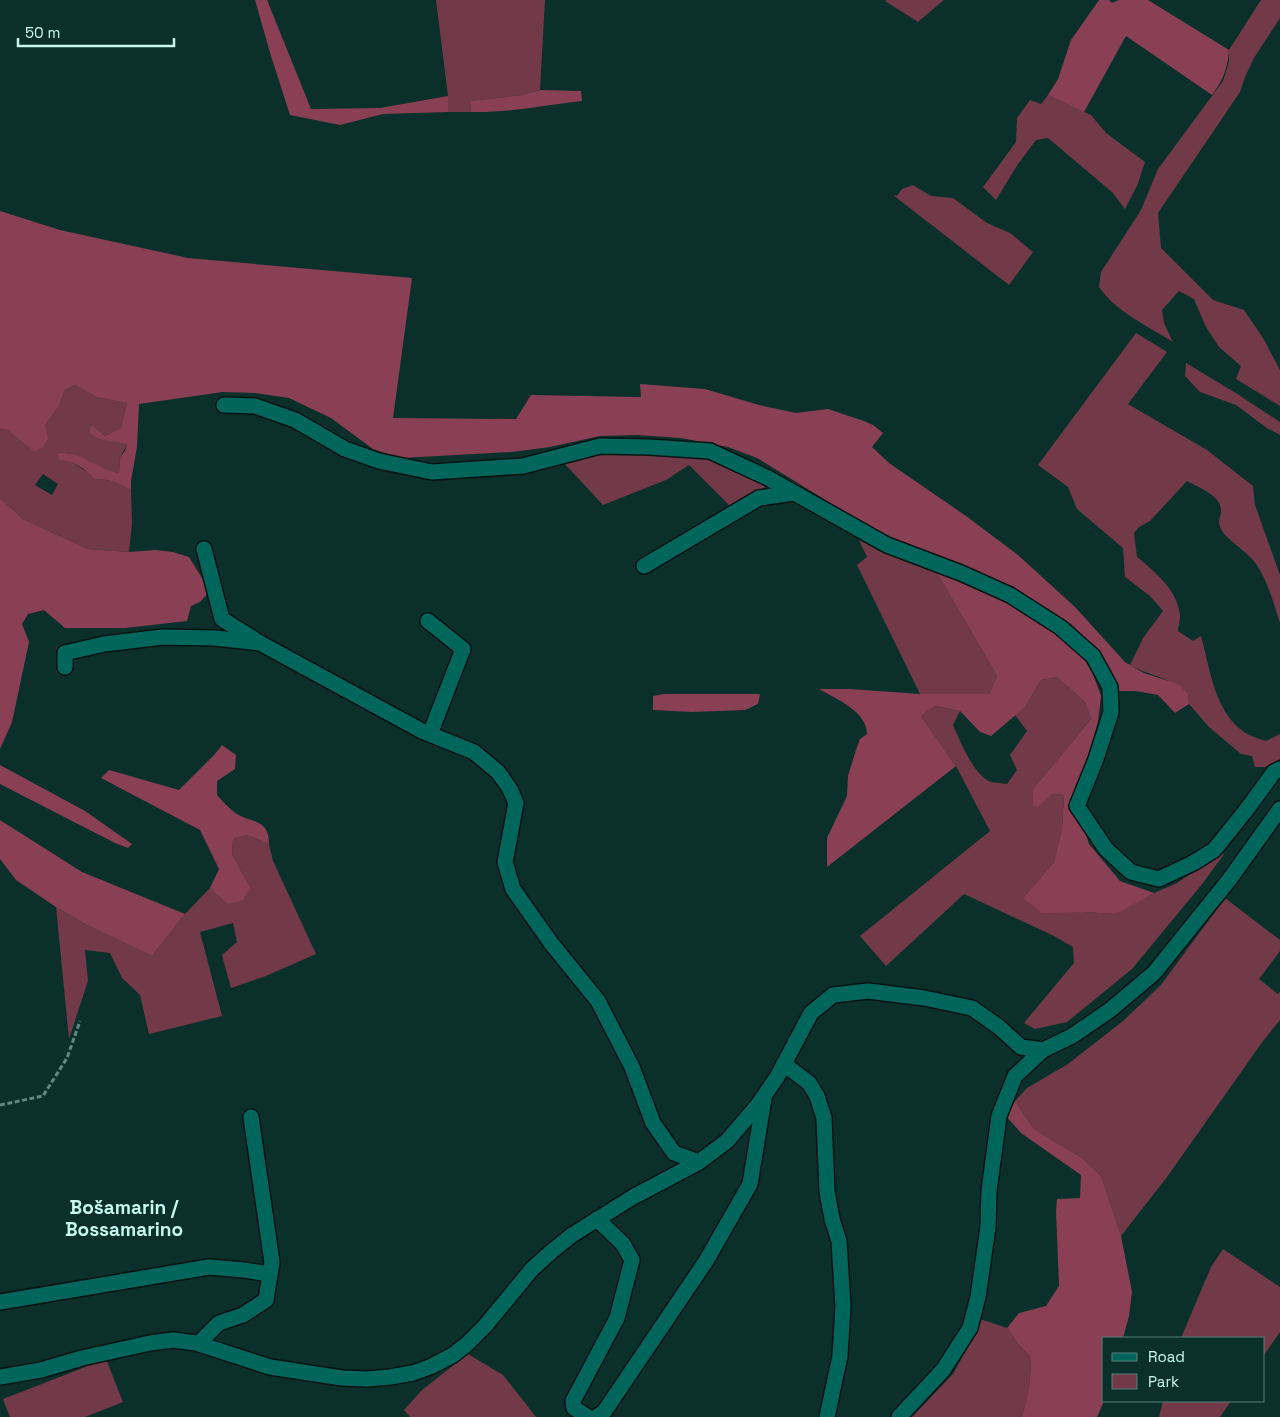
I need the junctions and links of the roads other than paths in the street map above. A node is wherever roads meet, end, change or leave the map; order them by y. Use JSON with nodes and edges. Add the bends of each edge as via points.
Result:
{"nodes":[{"id":1,"x":224,"y":405,"type":"dead end"},
{"id":2,"x":793,"y":493,"type":"junction"},
{"id":3,"x":204,"y":549,"type":"dead end"},
{"id":4,"x":644,"y":566,"type":"dead end"},
{"id":5,"x":428,"y":621,"type":"dead end"},
{"id":6,"x":260,"y":643,"type":"junction"},
{"id":7,"x":65,"y":667,"type":"dead end"},
{"id":8,"x":430,"y":734,"type":"junction"},
{"id":9,"x":1280,"y":768,"type":"edge"},
{"id":10,"x":1280,"y":809,"type":"edge"},
{"id":11,"x":1043,"y":1050,"type":"junction"},
{"id":12,"x":784,"y":1064,"type":"junction"},
{"id":13,"x":764,"y":1095,"type":"junction"},
{"id":14,"x":251,"y":1117,"type":"dead end"},
{"id":15,"x":699,"y":1162,"type":"junction"},
{"id":16,"x":597,"y":1219,"type":"junction"},
{"id":17,"x":270,"y":1274,"type":"junction"},
{"id":18,"x":0,"y":1302,"type":"edge"},
{"id":19,"x":199,"y":1344,"type":"junction"},
{"id":20,"x":0,"y":1377,"type":"edge"},
{"id":21,"x":588,"y":1417,"type":"edge"},
{"id":22,"x":596,"y":1417,"type":"edge"},
{"id":23,"x":827,"y":1417,"type":"edge"},
{"id":24,"x":899,"y":1417,"type":"edge"}],
"edges":[{"from":1,"to":2,"type":"street","via":[[255,406],[295,420],[345,449],[379,461],[432,472],[523,466],[600,446],[649,446],[710,450]]},
{"from":2,"to":4,"type":"street","via":[[760,498]]},
{"from":2,"to":9,"type":"street","via":[[887,545],[1010,595],[1060,627],[1093,656],[1110,687],[1111,712],[1077,806],[1106,849],[1131,872],[1159,878],[1214,850]]},
{"from":3,"to":6,"type":"street","via":[[222,619]]},
{"from":5,"to":8,"type":"street","via":[[463,649]]},
{"from":6,"to":7,"type":"street","via":[[163,637],[104,644],[65,653]]},
{"from":6,"to":8,"type":"street"},
{"from":8,"to":15,"type":"street","via":[[474,752],[498,772],[510,789],[516,803],[505,862],[513,889],[598,1001],[632,1067],[653,1123],[674,1153]]},
{"from":10,"to":11,"type":"street","via":[[1229,880],[1154,973],[1110,1010],[1072,1036]]},
{"from":11,"to":12,"type":"street","via":[[1021,1047],[972,1008],[868,991],[833,995],[811,1013]]},
{"from":11,"to":24,"type":"street","via":[[1015,1076],[999,1116],[989,1191],[988,1227],[970,1328],[943,1370]]},
{"from":12,"to":13,"type":"street"},
{"from":12,"to":23,"type":"street","via":[[809,1083],[818,1096],[824,1118],[827,1191],[839,1241],[843,1306],[840,1356]]},
{"from":13,"to":15,"type":"street","via":[[727,1141]]},
{"from":13,"to":22,"type":"street","via":[[750,1184],[706,1260],[604,1412]]},
{"from":14,"to":17,"type":"street","via":[[272,1262]]},
{"from":15,"to":16,"type":"street"},
{"from":16,"to":19,"type":"street","via":[[552,1250],[532,1269],[467,1344],[452,1355],[413,1373],[367,1379],[316,1374],[270,1367]]},
{"from":16,"to":21,"type":"street","via":[[623,1244],[632,1260],[617,1318],[573,1401],[574,1408]]},
{"from":17,"to":18,"type":"street","via":[[209,1267]]},
{"from":17,"to":19,"type":"street","via":[[266,1300],[243,1315],[219,1323]]},
{"from":19,"to":20,"type":"street","via":[[173,1340],[150,1343]]}]}
